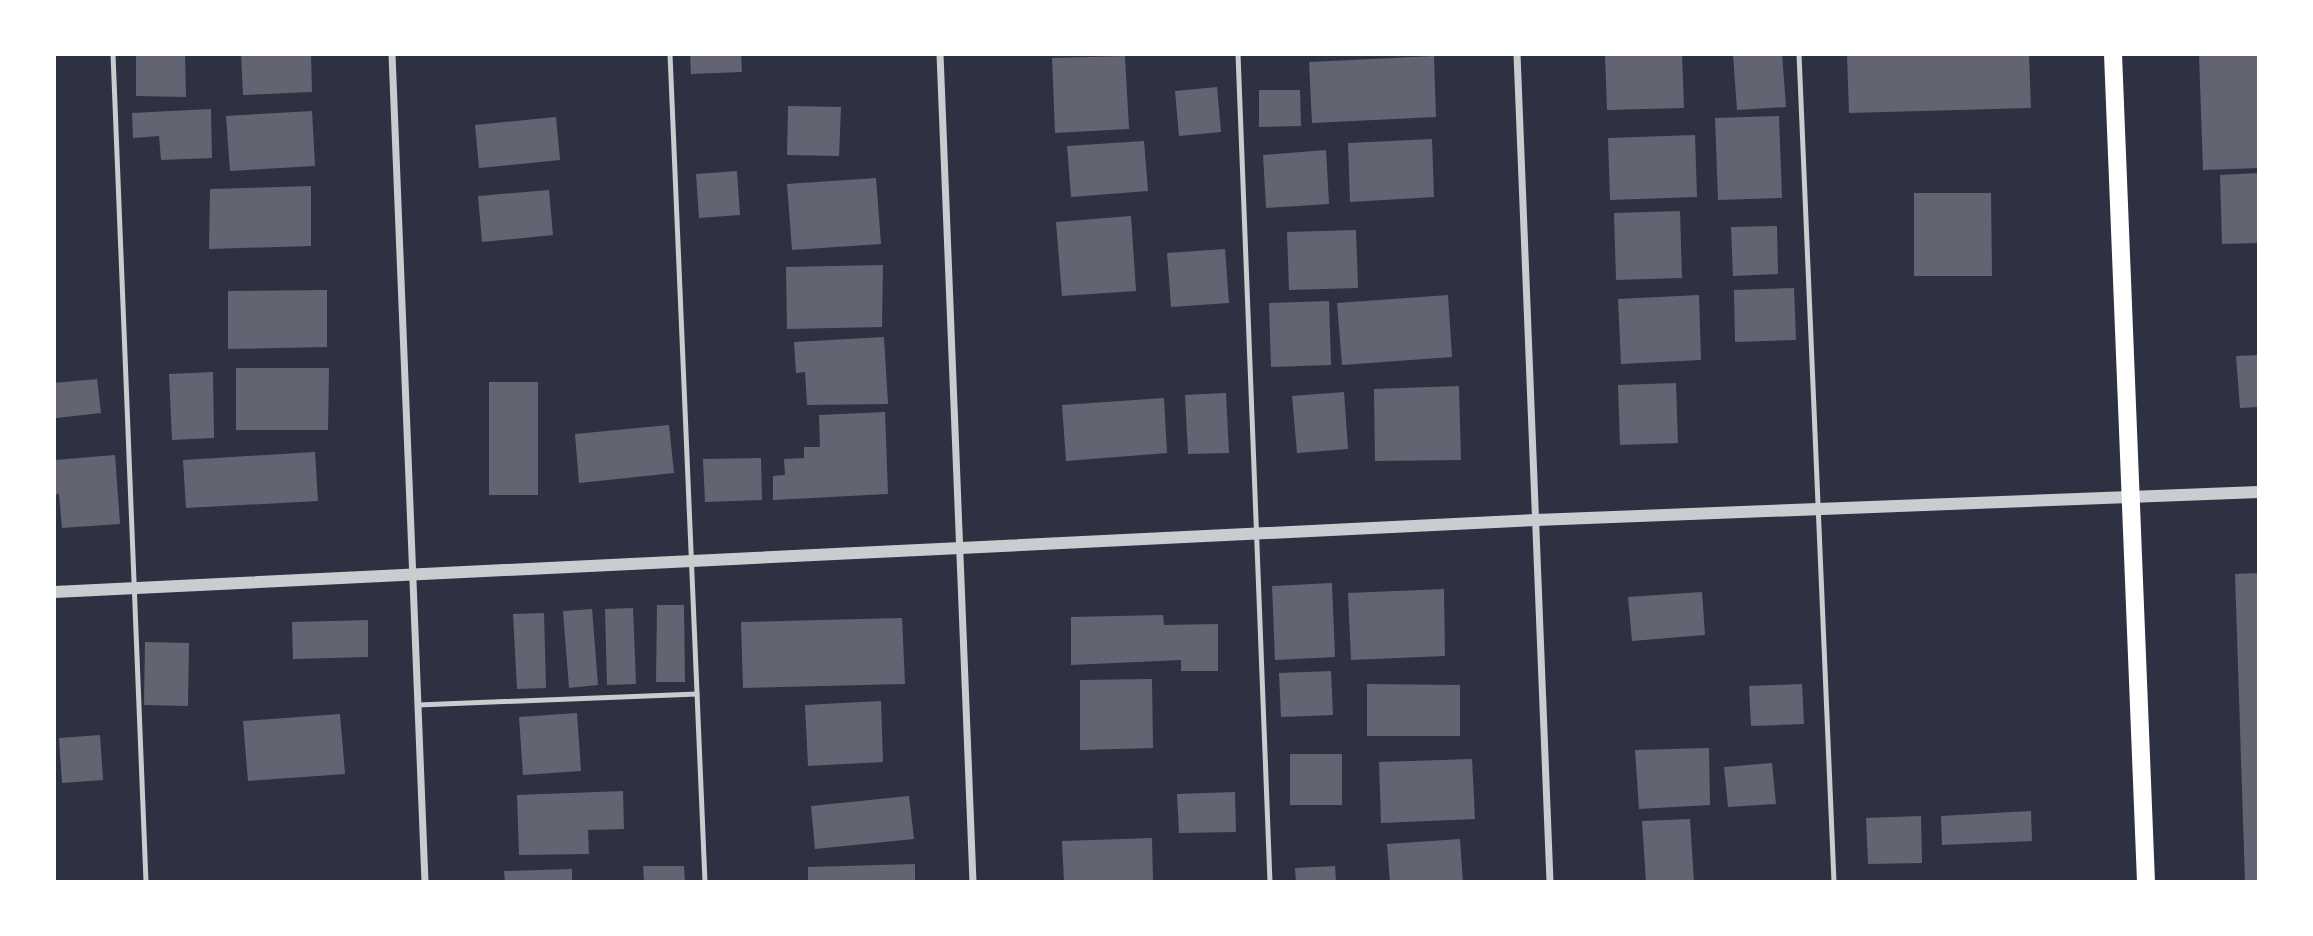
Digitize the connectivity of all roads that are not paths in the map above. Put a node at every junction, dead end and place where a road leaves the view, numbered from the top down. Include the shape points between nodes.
1 (113, 54) edge
2 (393, 54) edge
3 (670, 54) edge
4 (940, 54) edge
5 (1238, 54) edge
6 (1517, 54) edge
7 (1799, 54) edge
8 (2113, 54) edge
9 (2259, 492) edge
10 (2130, 497) junction
11 (1817, 509) junction
12 (1536, 520) junction
13 (1256, 534) junction
14 (959, 549) junction
15 (691, 561) junction
16 (413, 573) junction
17 (134, 588) junction
18 (54, 592) edge
19 (697, 694) junction
20 (418, 705) junction
21 (146, 882) edge
22 (425, 882) edge
23 (705, 882) edge
24 (973, 882) edge
25 (1270, 882) edge
26 (1550, 882) edge
27 (1834, 882) edge
28 (2146, 882) edge

1 - 17 lane
2 - 16 street
3 - 15 lane
4 - 14 street
5 - 13 lane
6 - 12 street
7 - 11 lane
8 - 10 main road
9 - 10 street
10 - 11 street
10 - 28 main road
11 - 12 street
11 - 27 lane
12 - 13 street
12 - 26 street
13 - 14 street
13 - 25 lane
14 - 15 street
14 - 24 street
15 - 16 street
15 - 19 lane
16 - 17 street
16 - 20 street
17 - 18 street
17 - 21 lane
19 - 20 lane
19 - 23 lane
20 - 22 street

